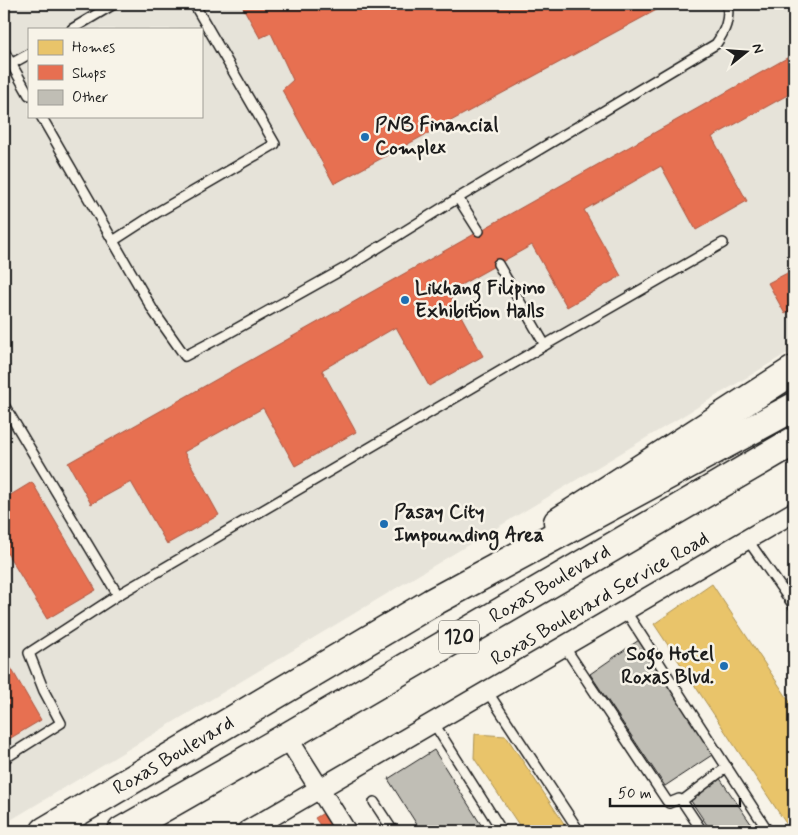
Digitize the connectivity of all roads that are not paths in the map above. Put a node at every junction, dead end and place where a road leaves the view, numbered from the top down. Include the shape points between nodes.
1 (114, 4) edge
2 (194, 4) edge
3 (727, 4) edge
4 (74, 28) edge
5 (4, 51) edge
6 (28, 55) edge
7 (11, 64) junction
8 (28, 93) edge
9 (42, 118) edge
10 (458, 198) junction
11 (479, 231) dead end
12 (113, 241) junction
13 (724, 243) dead end
14 (498, 264) dead end
15 (545, 346) junction
16 (794, 370) edge
17 (4, 404) edge
18 (794, 407) edge
19 (794, 441) edge
20 (794, 512) edge
21 (747, 539) junction
22 (118, 595) junction
23 (431, 603) junction
24 (794, 606) edge
25 (625, 610) junction
26 (564, 646) junction
27 (487, 691) junction
28 (434, 722) junction
29 (287, 737) junction
30 (4, 759) edge
31 (727, 767) junction
32 (319, 789) junction
33 (682, 800) junction
34 (374, 802) dead end
35 (45, 831) edge
36 (122, 831) edge
37 (247, 831) edge
38 (346, 831) edge
39 (393, 831) edge
40 (502, 831) edge
41 (579, 831) edge
42 (702, 831) edge
43 (768, 831) edge

1 - 4 lane
2 - 12 lane via 274,144
3 - 10 lane via 726,26 716,44
5 - 7 lane
6 - 7 lane
7 - 8 lane
9 - 12 lane
10 - 11 lane
10 - 12 lane via 347,267 185,356 154,312
13 - 15 lane
14 - 15 lane
15 - 22 lane
16 - 23 main road, Roxas Boulevard
17 - 22 lane
18 - 23 main road, Roxas Boulevard / 120
19 - 29 main road, Roxas Boulevard / 120
20 - 21 street, Roxas Boulevard Service Road
21 - 24 lane
21 - 25 street, Roxas Boulevard Service Road
22 - 30 lane via 28,653 61,723
23 - 35 main road, Roxas Boulevard / 120
25 - 26 street, Roxas Boulevard Service Road
25 - 31 lane
26 - 27 street, Roxas Boulevard Service Road
26 - 33 lane via 666,801
27 - 28 street, Roxas Boulevard Service Road
27 - 41 lane
28 - 32 street, Roxas Boulevard Service Road
28 - 40 lane
29 - 32 street
29 - 36 main road, Roxas Boulevard / 120
31 - 33 lane
31 - 43 lane
32 - 37 street, Roxas Boulevard Service Road
32 - 38 street
33 - 42 lane
34 - 39 lane

